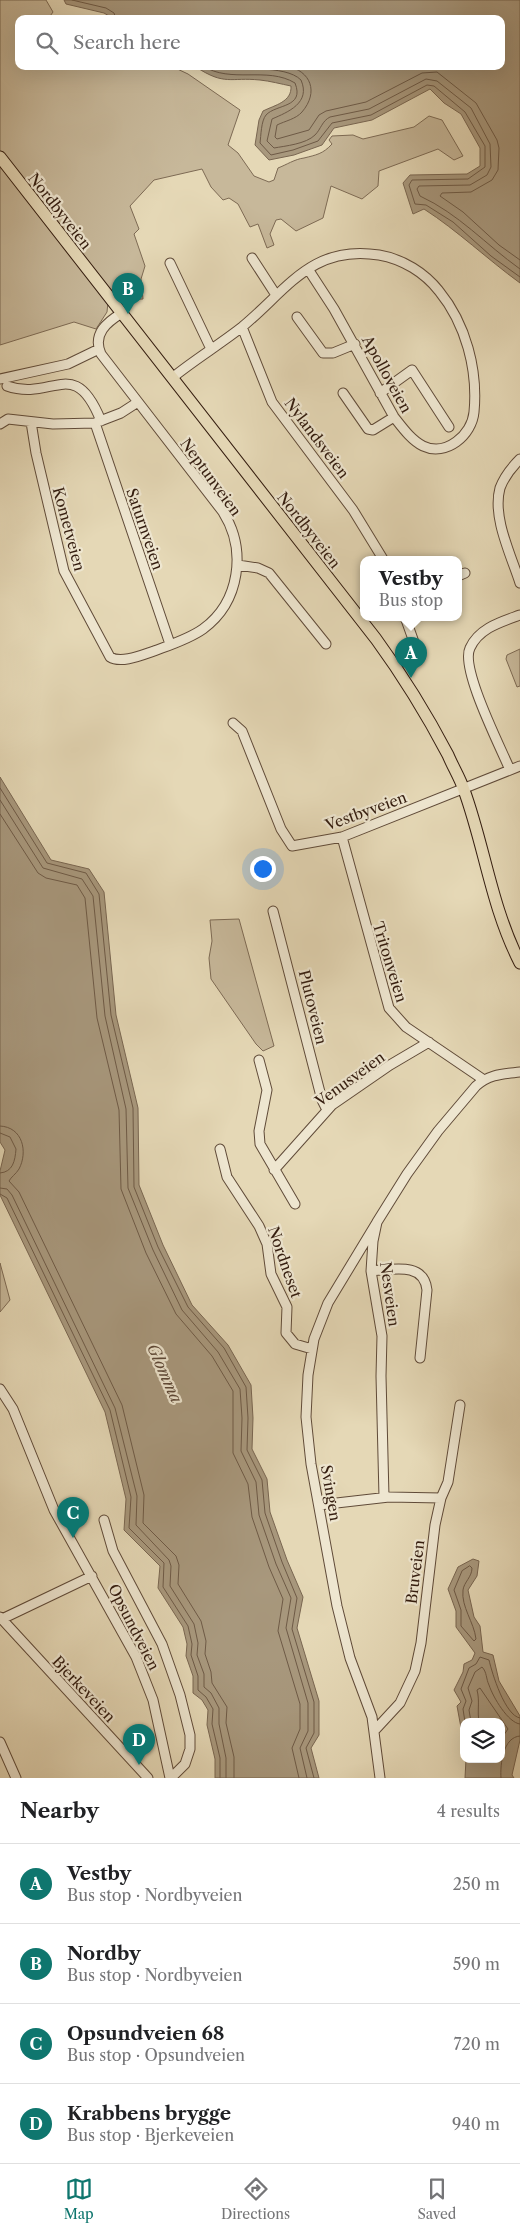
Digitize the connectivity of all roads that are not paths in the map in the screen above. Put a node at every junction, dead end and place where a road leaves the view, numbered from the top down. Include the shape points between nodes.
1 (0, 157) edge
2 (252, 258) dead end
3 (170, 263) dead end
4 (308, 269) junction
5 (276, 295) junction
6 (122, 314) junction
7 (298, 317) dead end
8 (242, 327) junction
9 (355, 344) junction
10 (98, 349) junction
11 (211, 349) junction
12 (172, 378) junction
13 (3, 383) edge
14 (343, 393) dead end
15 (380, 393) junction
16 (138, 402) junction
17 (394, 417) junction
18 (31, 422) junction
19 (98, 422) junction
20 (0, 424) edge
21 (449, 427) dead end
22 (520, 459) edge
23 (381, 556) edge
24 (238, 565) junction
25 (520, 583) edge
26 (520, 615) edge
27 (360, 620) edge
28 (361, 621) edge
29 (406, 621) edge
30 (170, 644) junction
31 (326, 644) dead end
32 (419, 656) dead end
33 (116, 660) joint
34 (232, 723) dead end
35 (520, 766) edge
36 (510, 770) junction
37 (463, 787) junction
38 (342, 837) junction
39 (274, 911) dead end
40 (520, 963) edge
41 (429, 1042) junction
42 (259, 1060) dead end
43 (520, 1072) edge
44 (484, 1080) junction
45 (327, 1110) junction
46 (220, 1149) dead end
47 (274, 1170) junction
48 (295, 1204) dead end
49 (377, 1222) junction
50 (356, 1256) junction
51 (371, 1267) junction
52 (312, 1349) junction
53 (420, 1358) dead end
54 (0, 1389) edge
55 (460, 1405) dead end
56 (384, 1497) junction
57 (440, 1498) junction
58 (320, 1505) junction
59 (104, 1520) dead end
60 (92, 1576) junction
61 (1, 1618) edge
62 (375, 1730) junction
63 (0, 1742) edge
64 (16, 1778) edge
65 (148, 1778) edge
66 (171, 1778) edge
67 (380, 1778) edge

1 - 6 main road, Nordbyveien
2 - 5 street
3 - 11 street
4 - 5 street, Apolloveien
4 - 9 street, Apolloveien
4 - 17 street, Apolloveien via 327,258 351,254 391,258 426,278 452,308 472,367 475,394 472,426 459,441 430,449 412,438
5 - 8 street, Apolloveien
6 - 10 street via 103,327
6 - 12 main road, Nordbyveien
7 - 9 street via 323,352 329,354
8 - 11 street, Apolloveien
8 - 23 street, Nylandsveien via 272,402 353,510
9 - 15 street, Apolloveien
10 - 13 street via 68,364
10 - 16 street, Neptunveien
11 - 12 street, Apolloveien
12 - 27 main road, Nordbyveien
13 - 19 street, Saturnveien via 25,389 76,385 88,395
14 - 17 street via 368,429 373,430
15 - 17 street, Apolloveien
15 - 21 street via 412,370
16 - 19 street
16 - 24 street, Neptunveien via 226,518 236,543
18 - 19 street
18 - 20 street via 8,419
18 - 33 street, Kometveien via 64,571 108,655
19 - 30 street, Saturnveien
22 - 25 street via 503,480 498,498 502,526
24 - 30 street, Neptunveien via 231,593 217,616 199,632
24 - 31 street via 269,573
26 - 36 street via 484,631 470,646 467,659
28 - 37 main road, Nordbyveien via 419,703
29 - 32 street
30 - 33 street, Neptunveien via 142,655
34 - 38 street, Vestbyveien via 242,731 281,829 292,846
35 - 36 street, Vestbyveien
36 - 37 street, Vestbyveien
37 - 38 street, Vestbyveien
37 - 40 main road, Nordbyveien via 504,929
38 - 41 street, Tritonveien via 388,1008 399,1022
39 - 45 street, Plutoveien
41 - 44 street, Tritonveien
41 - 45 street, Venusveien
42 - 47 street via 267,1090 259,1141
43 - 44 street, Nesveien via 494,1075
44 - 49 street, Nesveien via 438,1131
45 - 47 street, Venusveien
46 - 52 street, Nordneset via 227,1176 267,1244 272,1274 286,1307 286,1333 295,1344
47 - 48 street
49 - 50 street, Svingen
49 - 51 street, Nesveien
50 - 51 street
50 - 52 street, Svingen via 328,1303
51 - 53 street via 410,1268 424,1281 427,1290
51 - 56 street, Nesveien via 382,1336
52 - 58 street, Svingen via 307,1430
54 - 60 street, Opsundveien via 13,1409 54,1510
55 - 57 street, Bruveien via 448,1482
56 - 57 street
56 - 58 street
57 - 62 street, Bruveien via 415,1671 400,1704
58 - 62 street, Svingen via 346,1642
59 - 66 street via 113,1551 162,1644 180,1695 190,1735 190,1749 185,1764
60 - 61 street, Opsundveien
60 - 66 street, Opsundveien via 129,1643 148,1686
61 - 65 street, Bjerkeveien
62 - 67 street, Svingen
63 - 64 street

